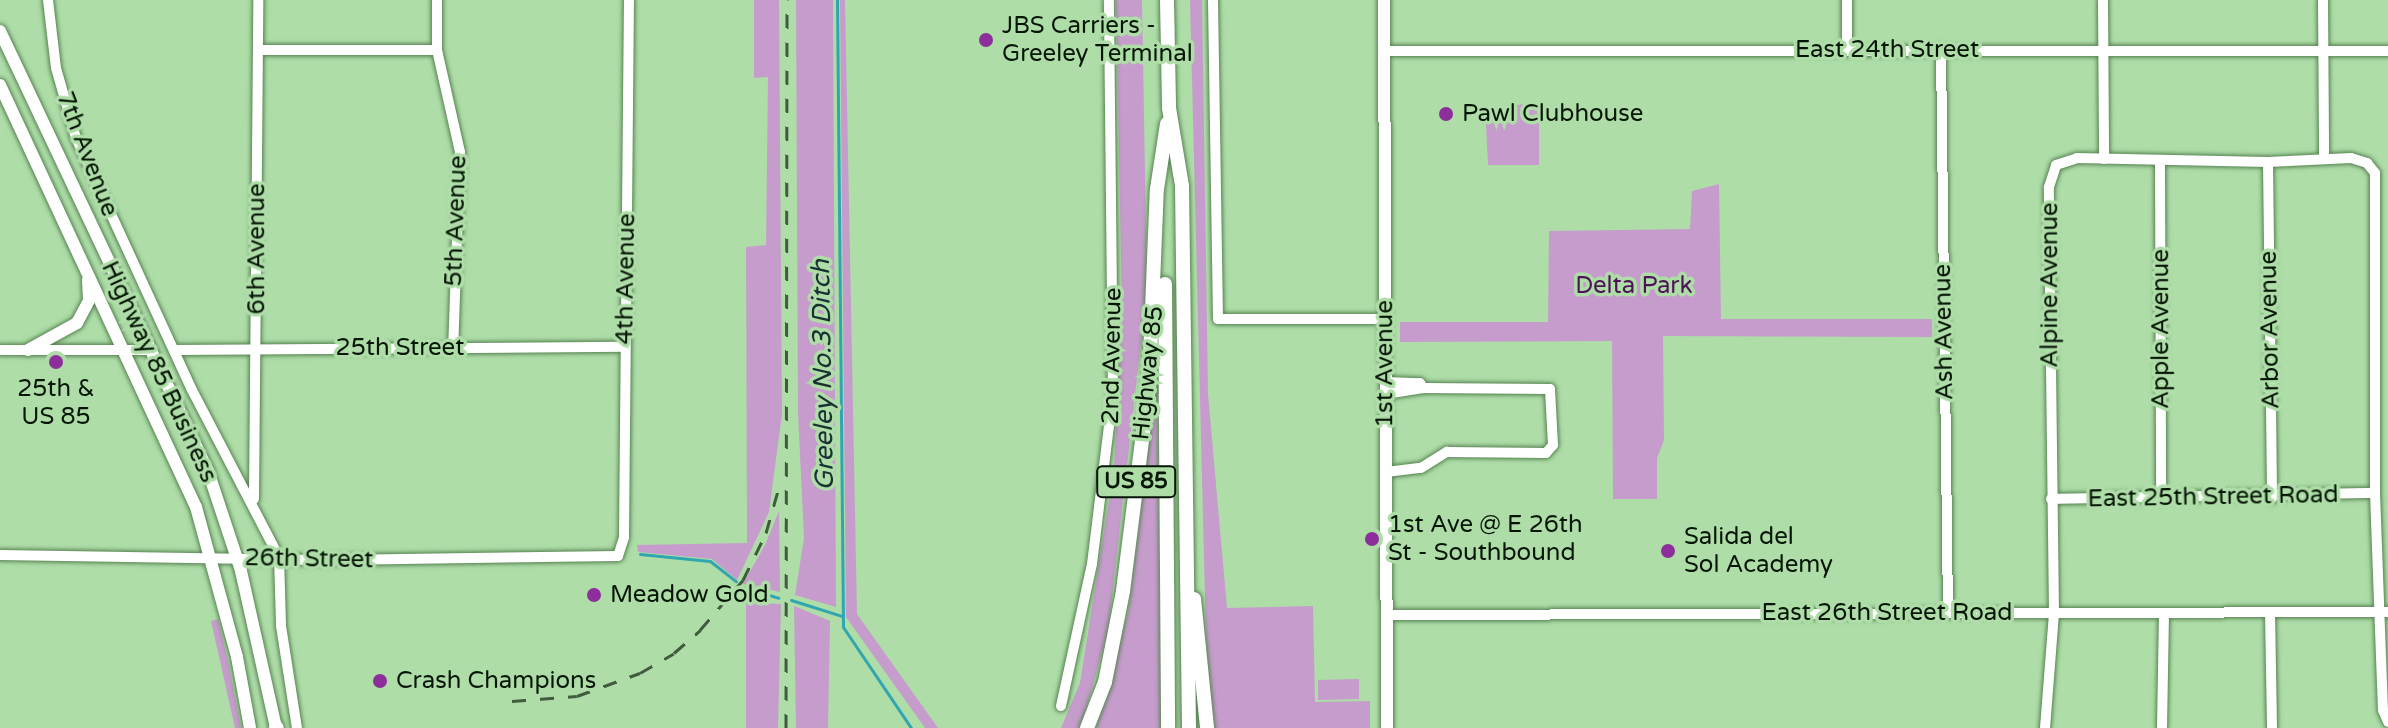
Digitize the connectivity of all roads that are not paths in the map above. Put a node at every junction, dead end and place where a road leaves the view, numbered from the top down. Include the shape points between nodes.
1 (48, 0) edge
2 (258, 0) edge
3 (437, 0) edge
4 (629, 0) edge
5 (1109, 0) edge
6 (1167, 0) edge
7 (1213, 0) edge
8 (1384, 0) edge
9 (1847, 0) edge
10 (2103, 0) edge
11 (2323, 0) edge
12 (0, 31) edge
13 (258, 50) junction
14 (437, 50) junction
15 (1847, 50) junction
16 (1941, 50) junction
17 (2103, 50) junction
18 (1385, 51) junction
19 (2322, 51) junction
20 (2388, 51) edge
21 (0, 85) edge
22 (1169, 108) junction
23 (2104, 159) junction
24 (2324, 159) junction
25 (2160, 160) junction
26 (2268, 162) junction
27 (1158, 232) junction
28 (88, 272) junction
29 (1385, 319) junction
30 (625, 347) junction
31 (256, 348) junction
32 (453, 348) junction
33 (0, 350) edge
34 (28, 350) junction
35 (125, 350) junction
36 (150, 350) junction
37 (175, 350) junction
38 (1385, 388) junction
39 (1386, 472) junction
40 (2375, 493) junction
41 (2161, 498) junction
42 (2272, 498) junction
43 (254, 499) junction
44 (2051, 499) junction
45 (0, 555) edge
46 (618, 556) joint
47 (211, 557) junction
48 (238, 557) junction
49 (279, 557) junction
50 (1189, 575) junction
51 (2270, 612) junction
52 (2384, 612) edge
53 (1948, 613) junction
54 (2054, 613) junction
55 (2164, 613) junction
56 (1386, 615) junction
57 (1061, 706) dead end
58 (2388, 722) edge
59 (250, 728) edge
60 (276, 728) edge
61 (297, 728) edge
62 (1087, 728) edge
63 (1168, 728) edge
64 (1189, 728) edge
65 (1207, 728) edge
66 (1387, 728) edge
67 (2045, 728) edge
68 (2162, 728) edge
69 (2272, 728) edge

1 - 37 street, 7th Avenue via 56,68 76,138
2 - 13 street, 6th Avenue
3 - 14 street, 5th Avenue
4 - 30 street, 4th Avenue
5 - 57 street, 2nd Avenue via 1113,394 1092,564
6 - 22 highway, Highway 85 / US 85
7 - 29 street via 1218,319
8 - 18 main road, 1st Avenue
9 - 15 street
10 - 17 street
11 - 19 street
12 - 36 main road, Highway 85 Business
13 - 14 street
13 - 31 street, 6th Avenue
14 - 32 street, 5th Avenue via 460,152
15 - 16 street, East 24th Street
15 - 18 street, East 24th Street
16 - 17 street, East 24th Street
16 - 53 street, Ash Avenue
17 - 19 street, East 24th Street
17 - 23 street
18 - 29 main road, 1st Avenue
19 - 20 street, East 24th Street
19 - 24 street
21 - 28 main road, Highway 85 Business
22 - 27 highway, Highway 85 / US 85 via 1157,189
22 - 50 highway, Highway 85 / US 85 via 1182,186
23 - 25 street, Alpine Avenue
23 - 44 street, Alpine Avenue via 2064,160 2051,176
24 - 26 street, Alpine Avenue
24 - 40 street, Alpine Avenue via 2361,159 2371,168 2376,185
25 - 26 street, Alpine Avenue
25 - 41 street, Apple Avenue
26 - 42 street, Arbor Avenue
27 - 62 highway, Highway 85 / US 85 via 1149,384 1123,591 1105,682
27 - 63 highway via 1164,264 1169,482
28 - 34 main road via 89,300 77,323
28 - 35 main road, Highway 85 Business
29 - 38 main road, 1st Avenue
30 - 32 street, 25th Street
30 - 46 street, 4th Avenue via 624,537
31 - 32 street, 25th Street
31 - 37 street, 25th Street
31 - 43 street, 6th Avenue
33 - 34 street
34 - 35 street
35 - 36 street
35 - 47 main road, Highway 85 Business via 175,456
36 - 48 main road, Highway 85 Business via 208,471
37 - 43 street, 7th Avenue via 234,473
38 - 39 main road, 1st Avenue
38 - 39 street via 1420,383 1423,388 1550,389 1553,445 1546,453 1447,452 1421,468
39 - 56 main road, 1st Avenue
40 - 42 street, East 25th Street Road
40 - 52 street
41 - 42 street, East 25th Street Road
41 - 44 street, East 25th Street Road
43 - 49 street, 7th Avenue
44 - 54 street, Alpine Avenue
45 - 47 street, 26th Street
46 - 49 street, 26th Street
47 - 48 street, 26th Street
47 - 59 main road, Highway 85 Business
48 - 49 street, 26th Street
48 - 60 main road, Highway 85 Business
49 - 61 street via 281,626
50 - 64 highway, US 85
50 - 65 highway via 1199,618
51 - 52 street, East 26th Street Road
51 - 55 street, East 26th Street Road
51 - 69 street
52 - 58 street via 2383,710
53 - 54 street, East 26th Street Road
53 - 56 street, East 26th Street Road
54 - 55 street, East 26th Street Road
54 - 67 street, Alpine Avenue
55 - 68 street
56 - 66 main road, 1st Avenue

